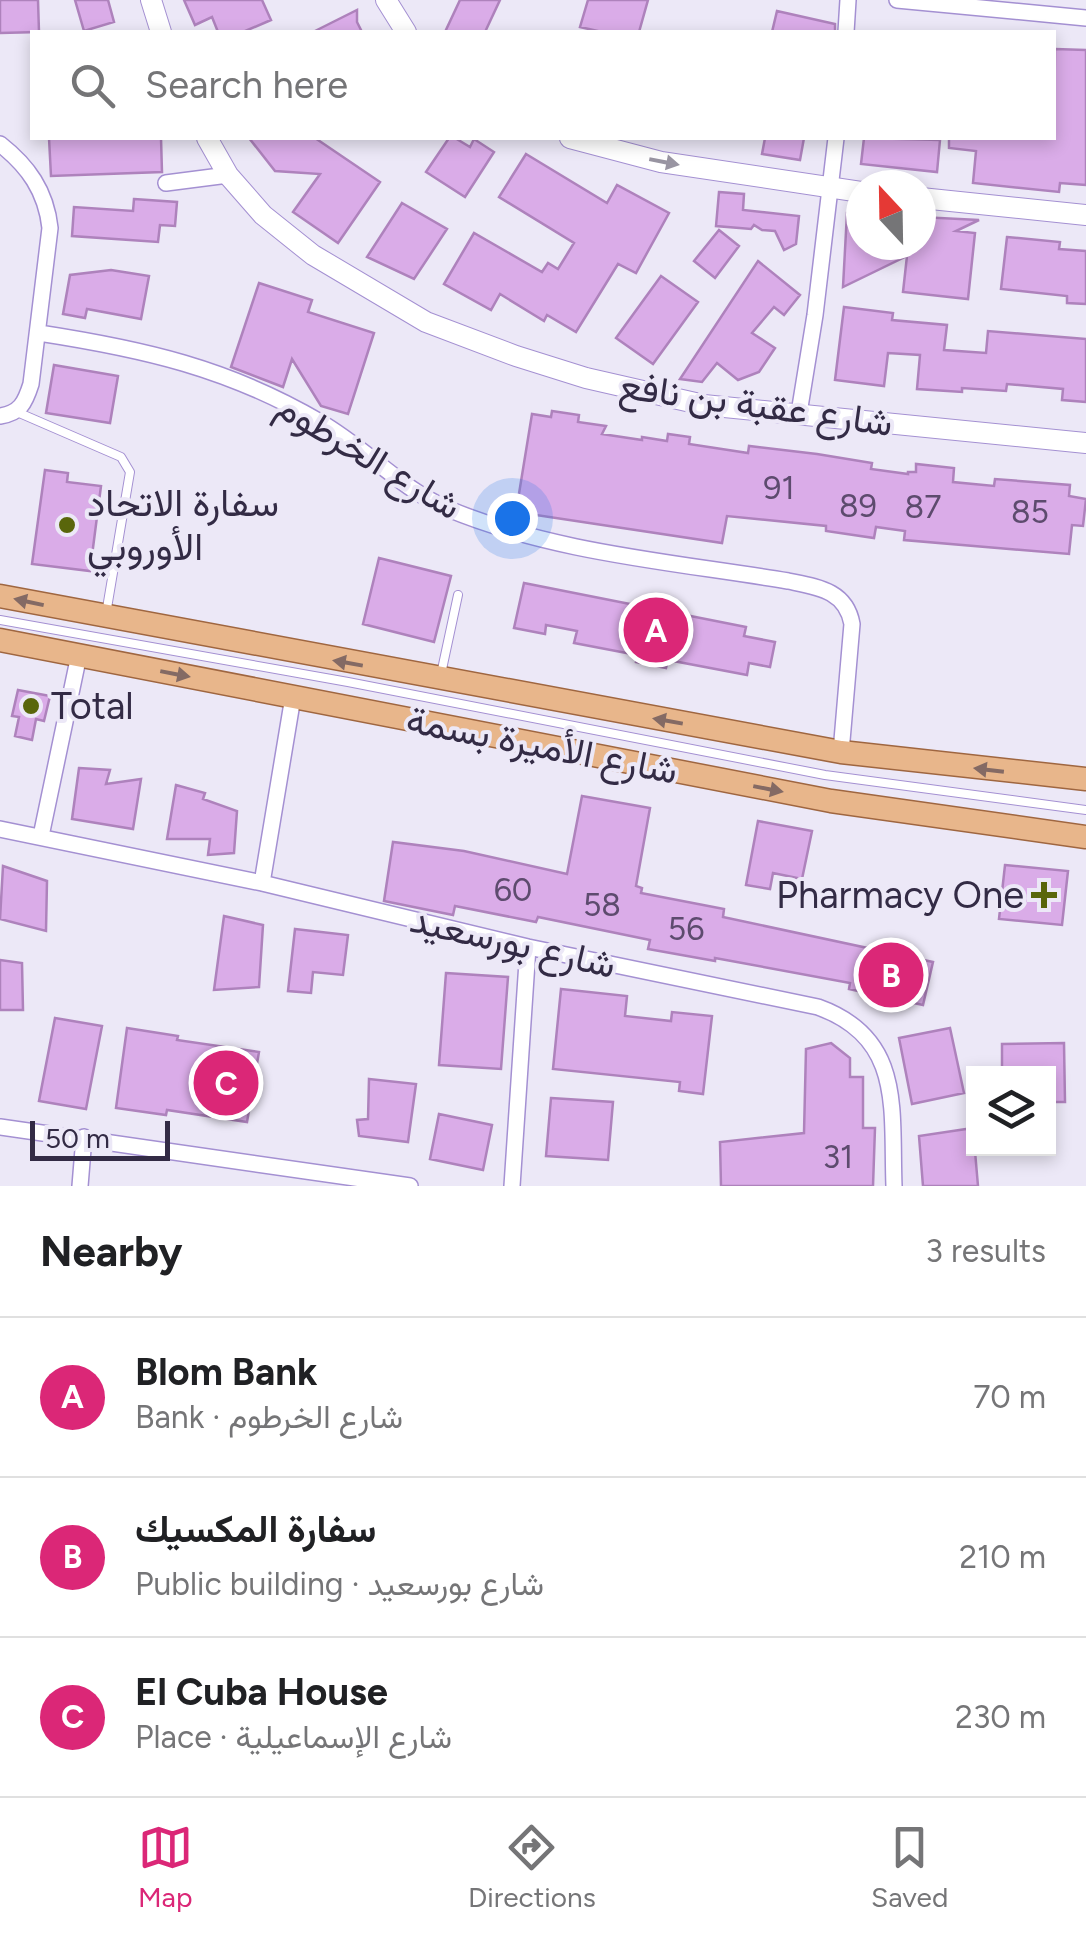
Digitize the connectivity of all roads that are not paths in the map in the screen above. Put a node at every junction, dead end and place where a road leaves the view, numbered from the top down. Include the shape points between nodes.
1 (151, 0) edge
2 (386, 0) edge
3 (848, 0) edge
4 (897, 0) edge
5 (1086, 18) edge
6 (160, 30) edge
7 (405, 30) edge
8 (846, 30) edge
9 (208, 140) edge
10 (578, 140) edge
11 (836, 140) edge
12 (0, 144) edge
13 (228, 175) junction
14 (166, 182) dead end
15 (831, 189) junction
16 (846, 190) edge
17 (936, 200) edge
18 (1086, 215) edge
19 (39, 333) junction
20 (17, 412) junction
21 (799, 414) junction
22 (0, 416) edge
23 (1086, 444) edge
24 (458, 595) dead end
25 (0, 596) edge
26 (105, 618) junction
27 (0, 620) edge
28 (0, 640) edge
29 (79, 655) junction
30 (440, 680) junction
31 (293, 697) junction
32 (841, 752) junction
33 (1086, 780) edge
34 (1086, 810) edge
35 (0, 828) edge
36 (41, 836) junction
37 (1086, 837) edge
38 (262, 883) junction
39 (528, 947) junction
40 (0, 1126) edge
41 (84, 1137) junction
42 (310, 1178) edge
43 (80, 1186) edge
44 (410, 1186) edge
45 (512, 1186) edge
46 (894, 1186) edge

1 - 6 street
2 - 7 street
3 - 8 street
4 - 5 street
9 - 13 street, شارع عقبة بن نافع
10 -> 15 street via 661,162
11 - 15 street
12 - 19 street via 32,175 48,211
13 - 14 street
13 - 21 street, شارع عقبة بن نافع via 313,255 426,322 586,378 704,405
15 - 16 street
15 - 21 street
17 - 18 street
19 - 20 street via 31,384
19 - 32 street, شارع الخرطوم via 157,354 231,379 318,421 430,501 514,533 824,589 846,604 852,624
20 - 22 street
20 - 26 lane via 121,457 130,472
21 - 23 street, شارع عقبة بن نافع
24 - 30 lane
26 -> 25 main road, شارع الأميرة بسمة
30 -> 26 main road, شارع الأميرة بسمة
27 - 34 lane via 825,776
28 - 29 main road, شارع الأميرة بسمة
29 -> 31 main road, شارع الأميرة بسمة
29 - 36 street
32 -> 30 main road, شارع الأميرة بسمة
31 -> 37 main road, شارع الأميرة بسمة via 831,801
31 - 38 street
33 -> 32 main road, شارع الأميرة بسمة
35 - 36 street, شارع بورسعيد
36 - 38 street, شارع بورسعيد
38 - 39 street, شارع بورسعيد
39 - 45 street
39 - 46 street, شارع بورسعيد via 818,1007 851,1023 874,1044 885,1072
40 - 41 street
41 - 42 street
41 - 43 street
42 - 44 street

